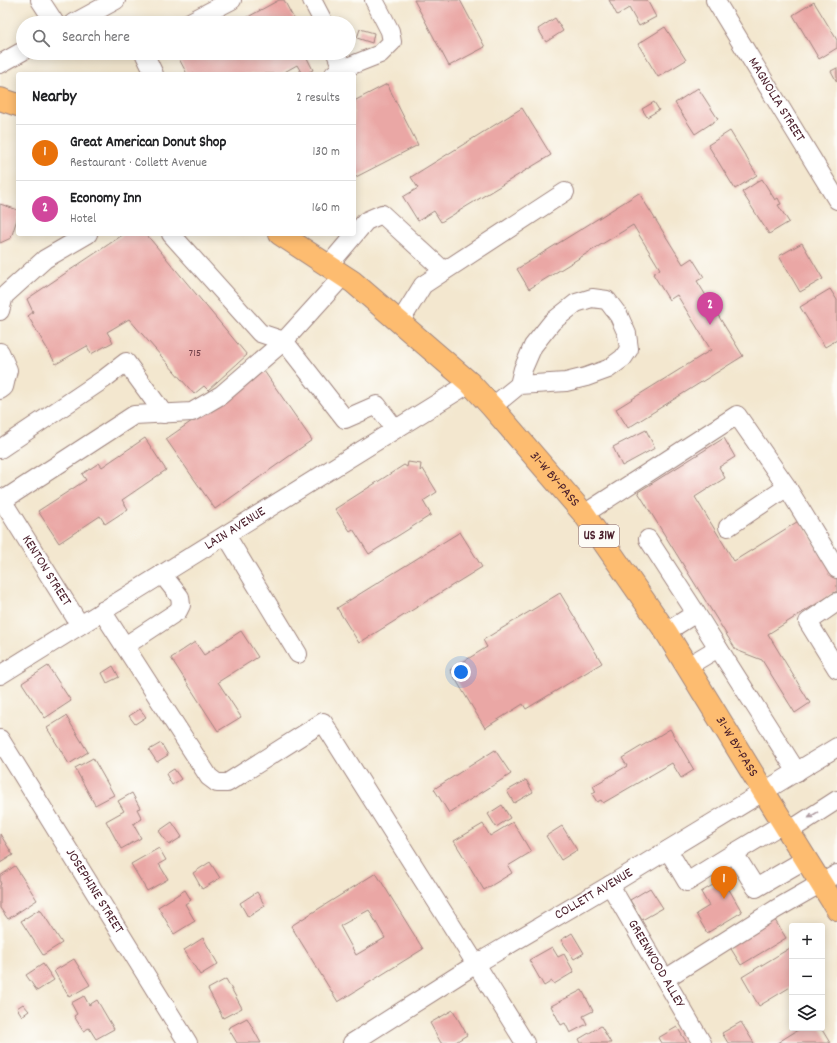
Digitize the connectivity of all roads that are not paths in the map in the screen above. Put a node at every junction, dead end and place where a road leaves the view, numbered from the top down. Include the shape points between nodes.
1 (40, 0) edge
2 (116, 0) edge
3 (232, 0) edge
4 (312, 0) edge
5 (374, 0) edge
6 (714, 0) edge
7 (50, 16) edge
8 (87, 16) edge
9 (201, 16) edge
10 (320, 16) edge
11 (16, 55) edge
12 (147, 60) edge
13 (0, 64) edge
14 (338, 65) edge
15 (153, 72) edge
16 (0, 99) edge
17 (16, 104) edge
18 (565, 192) dead end
19 (837, 200) edge
20 (85, 236) edge
21 (173, 236) edge
22 (286, 236) edge
23 (335, 271) junction
24 (444, 271) junction
25 (0, 311) edge
26 (400, 322) junction
27 (284, 341) junction
28 (0, 352) edge
29 (470, 383) junction
30 (519, 385) junction
31 (0, 390) edge
32 (492, 407) junction
33 (164, 414) junction
34 (395, 429) junction
35 (0, 449) edge
36 (787, 488) junction
37 (1, 499) edge
38 (584, 514) junction
39 (728, 527) dead end
40 (226, 535) junction
41 (648, 539) dead end
42 (837, 569) edge
43 (162, 574) junction
44 (835, 609) edge
45 (102, 611) junction
46 (696, 613) junction
47 (80, 625) junction
48 (666, 632) junction
49 (124, 646) junction
50 (718, 648) junction
51 (298, 654) dead end
52 (688, 666) junction
53 (837, 669) edge
54 (0, 675) edge
55 (0, 740) edge
56 (837, 747) edge
57 (797, 772) junction
58 (764, 792) junction
59 (837, 800) edge
60 (786, 827) junction
61 (668, 850) junction
62 (734, 853) junction
63 (806, 859) junction
64 (829, 879) edge
65 (610, 885) junction
66 (837, 909) edge
67 (476, 964) junction
68 (665, 979) junction
69 (188, 1043) edge
70 (352, 1043) edge
71 (525, 1043) edge
72 (702, 1043) edge

1 - 7 street
2 - 8 street
3 - 9 street
4 - 10 street
5 - 14 street via 390,32 392,42 380,54
6 - 19 street, MAGNOLIA STREET
11 - 13 street
12 - 15 street
16 - 17 main road
18 - 24 street
20 - 25 street via 45,259 4,296
21 - 27 street via 260,333
22 - 23 main road, 31-W BY-PASS / US 31W
23 - 24 street via 366,221 382,214
23 - 26 main road, 31-W BY-PASS / US 31W
23 - 27 street
24 - 26 street via 423,285
26 - 29 main road, 31-W BY-PASS / US 31W
27 - 33 street via 221,395 192,412
27 - 34 street via 345,419 377,405
28 - 31 street via 8,370 4,387
29 - 32 main road, 31-W BY-PASS / US 31W
29 - 34 street, LAIN AVENUE
30 - 30 street via 566,382 586,377 608,369 623,358 629,349 627,334 619,316 607,300 592,298 576,303 552,322 533,346
30 - 32 street
32 - 38 main road, 31-W BY-PASS / US 31W
33 - 35 street via 126,362
33 - 37 street via 134,415
34 - 40 street, LAIN AVENUE
36 - 38 street via 737,415
36 - 39 street
36 - 42 street
37 - 47 street, KENTON STREET
38 - 48 main road, 31-W BY-PASS / US 31W
40 - 43 street, LAIN AVENUE
40 - 51 street
41 - 46 street
43 - 45 street, LAIN AVENUE
43 - 49 street via 180,597 181,605 178,611
44 - 53 street via 808,622
45 - 47 street, LAIN AVENUE
45 - 49 street
46 - 48 street
46 - 50 street
47 - 54 street, LAIN AVENUE
48 - 52 main road, 31-W BY-PASS / US 31W
49 - 67 street via 209,777 217,783 227,783 323,722
50 - 52 street
50 - 57 street
52 - 58 main road, 31-W BY-PASS / US 31W
55 - 69 street, JOSEPHINE STREET
56 - 57 street, COLLETT AVENUE
57 - 58 street, COLLETT AVENUE
58 - 60 main road, 31-W BY-PASS / US 31W
58 - 61 street, COLLETT AVENUE
59 -> 60 street
60 - 62 street
60 - 63 main road, 31-W BY-PASS / US 31W
61 - 62 street via 687,882
61 - 65 street, COLLETT AVENUE
62 - 63 street via 756,888
63 - 64 main road, 31-W BY-PASS / US 31W
64 - 66 main road, 31-W BY-PASS / US 31W
64 - 68 street
65 - 67 street, COLLETT AVENUE
65 - 68 street, GREENWOOD ALLEY
67 - 70 street, COLLETT AVENUE
67 - 71 street
68 - 72 street, GREENWOOD ALLEY

